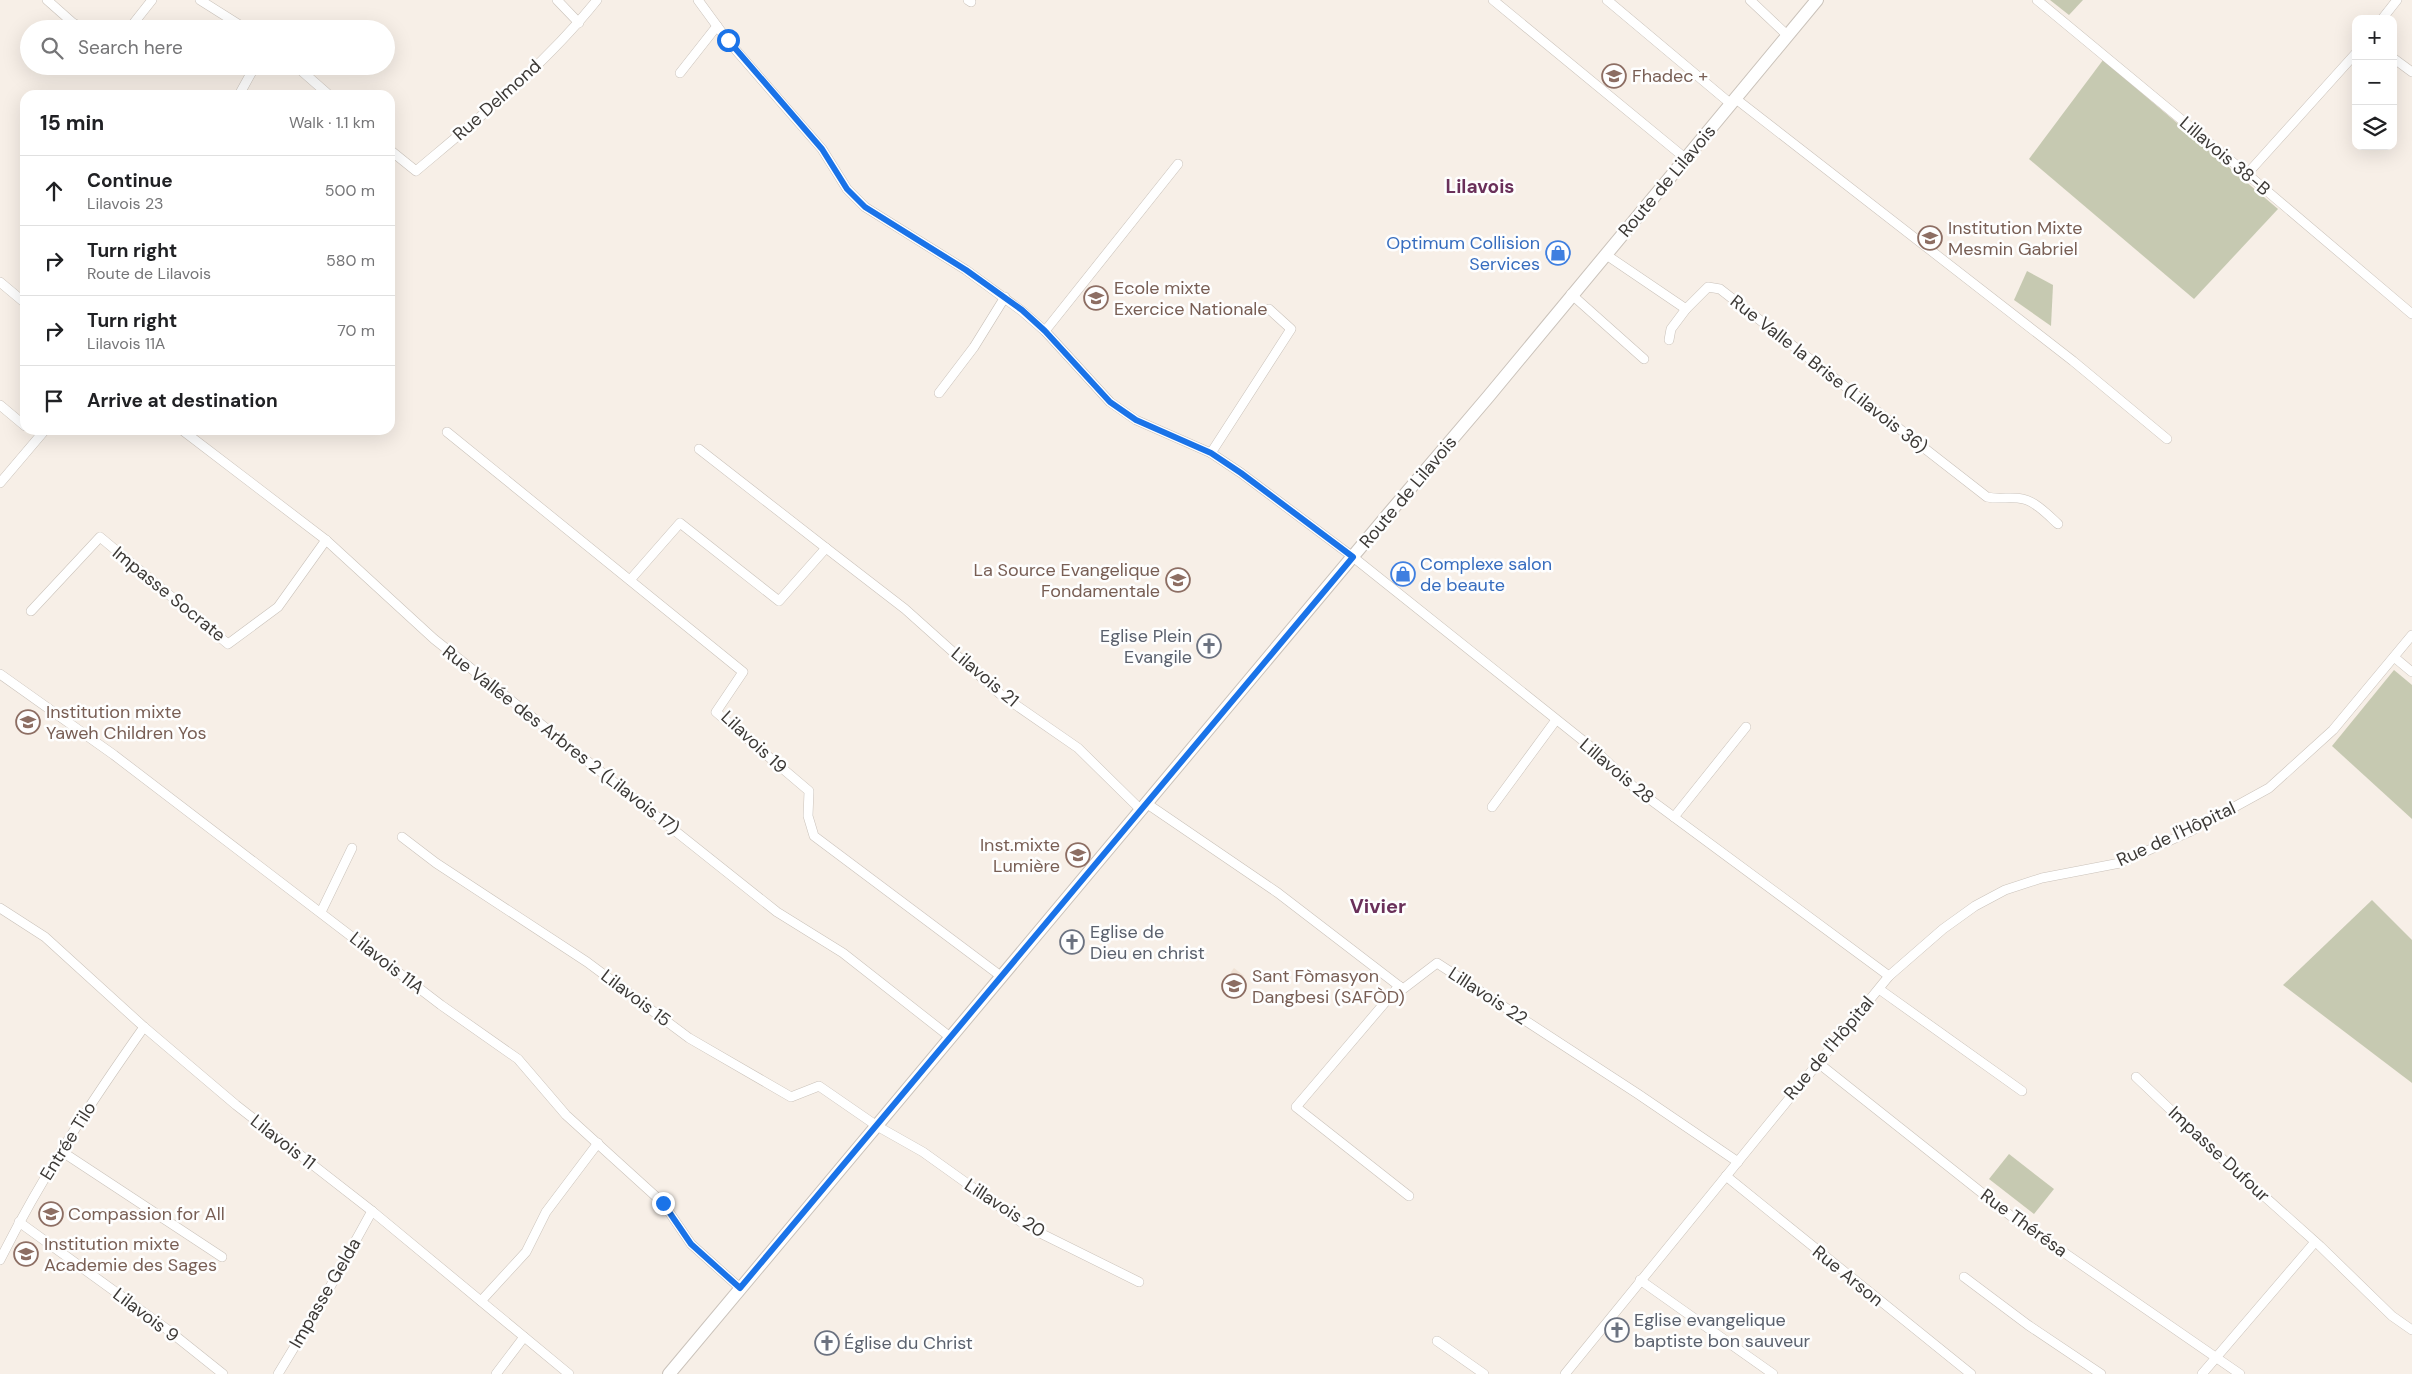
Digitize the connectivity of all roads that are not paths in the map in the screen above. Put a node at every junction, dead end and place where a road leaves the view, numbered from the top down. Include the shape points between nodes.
1 (47, 0) edge
2 (152, 0) edge
3 (200, 0) edge
4 (557, 0) edge
5 (597, 0) edge
6 (698, 0) edge
7 (1493, 0) edge
8 (1607, 0) edge
9 (1750, 0) edge
10 (1817, 0) edge
11 (2037, 0) edge
12 (2397, 0) edge
13 (2385, 15) edge
14 (71, 20) edge
15 (136, 20) edge
16 (232, 20) edge
17 (579, 23) junction
18 (717, 26) junction
19 (1788, 36) junction
20 (2352, 57) edge
21 (2396, 60) edge
22 (2412, 72) edge
23 (680, 73) dead end
24 (250, 75) edge
25 (306, 75) edge
26 (242, 90) edge
27 (322, 90) edge
28 (1734, 102) junction
29 (395, 154) edge
30 (1686, 158) junction
31 (1178, 164) dead end
32 (2247, 174) junction
33 (1605, 254) junction
34 (0, 282) edge
35 (1572, 294) junction
36 (1005, 297) junction
37 (20, 299) edge
38 (1686, 309) junction
39 (1269, 310) dead end
40 (2412, 314) edge
41 (1045, 331) junction
42 (1669, 340) dead end
43 (1644, 359) dead end
44 (939, 392) dead end
45 (0, 405) edge
46 (20, 422) edge
47 (447, 432) dead end
48 (35, 435) edge
49 (41, 435) edge
50 (189, 435) edge
51 (38, 438) junction
52 (2167, 439) dead end
53 (699, 449) dead end
54 (1211, 453) junction
55 (0, 483) edge
56 (2058, 524) dead end
57 (326, 540) junction
58 (826, 548) junction
59 (1353, 557) junction
60 (630, 580) junction
61 (31, 611) dead end
62 (2412, 635) edge
63 (2394, 657) junction
64 (2412, 672) edge
65 (0, 674) edge
66 (1556, 720) junction
67 (1746, 727) dead end
68 (1143, 806) junction
69 (1492, 807) dead end
70 (1674, 817) junction
71 (402, 837) dead end
72 (352, 848) dead end
73 (0, 908) edge
74 (321, 912) junction
75 (1889, 976) junction
76 (1002, 977) junction
77 (1399, 986) junction
78 (1878, 989) junction
79 (144, 1027) junction
80 (950, 1037) junction
81 (1817, 1062) junction
82 (2136, 1077) dead end
83 (2022, 1091) dead end
84 (877, 1126) junction
85 (598, 1143) junction
86 (61, 1151) junction
87 (1738, 1162) junction
88 (1726, 1176) junction
89 (1409, 1196) dead end
90 (372, 1211) junction
91 (19, 1222) junction
92 (2315, 1242) junction
93 (222, 1257) dead end
94 (0, 1260) edge
95 (1964, 1277) dead end
96 (1640, 1280) junction
97 (1139, 1282) dead end
98 (740, 1288) junction
99 (481, 1302) junction
100 (2412, 1330) edge
101 (524, 1337) junction
102 (1437, 1341) dead end
103 (2216, 1357) junction
104 (1569, 1372) edge
105 (223, 1374) edge
106 (278, 1374) edge
107 (496, 1374) edge
108 (569, 1374) edge
109 (669, 1374) edge
110 (1484, 1374) edge
111 (1773, 1374) edge
112 (1971, 1374) edge
113 (2101, 1374) edge
114 (2202, 1374) edge
115 (2240, 1374) edge

1 - 14 street
2 - 15 street
3 - 16 street
4 - 17 street
5 - 17 street, Rue Delmond
6 - 18 street, Lillavois 28
7 - 30 street
8 - 28 street
9 - 19 street
10 - 19 main road, Route de Lilavois
11 - 32 street, Lillavois 38-B
12 - 13 street
17 - 29 street, Rue Delmond via 495,105 416,171
18 - 23 street
18 - 36 street, Lillavois 28 via 822,149 847,189 865,207
19 - 28 main road, Route de Lilavois
20 - 32 street
21 - 22 street
24 - 26 street
25 - 27 street
28 - 30 main road, Route de Lilavois
28 - 52 street via 2073,361
30 - 33 main road, Route de Lilavois
31 - 41 street
32 - 40 street, Lillavois 38-B
33 - 35 main road, Route de Lilavois
33 - 38 street
34 - 37 street
35 - 43 street
35 - 59 main road, Route de Lilavois
36 - 41 street, Lillavois 28
36 - 44 street via 974,347
38 - 42 street via 1671,328
38 - 56 street, Rue Valle la Brise (Lilavois 36) via 1708,287 1720,289 1988,497 2025,499
39 - 54 street via 1291,329
41 - 54 street, Lillavois 28 via 1110,402 1136,420
45 - 46 street
47 - 60 street, Lilavois 19
48 - 51 street
49 - 51 street
50 - 57 street, Rue Vallée des Arbres 2 (Lilavois 17)
51 - 55 street
53 - 58 street, Lilavois 21
54 - 59 street, Lillavois 28
57 - 61 street, Impasse Socrate via 278,607 228,644 100,537
57 - 80 street, Rue Vallée des Arbres 2 (Lilavois 17) via 449,651 776,912 843,953
58 - 60 street via 779,601 680,523
58 - 68 street, Lilavois 21 via 905,609 1000,694 1078,748
59 - 66 street, Lillavois 28
59 - 68 main road, Route de Lilavois
60 - 76 street, Lilavois 19 via 743,672 716,712 809,792 809,821 814,836
62 - 63 street, Rue de l'Hôpital
63 - 64 street
63 - 75 street, Rue de l'Hôpital via 2333,730 2270,788 2189,832 2120,863 2042,878 2005,890 1943,929
65 - 74 street, Lilavois 11A
66 - 69 street
66 - 70 street, Lillavois 28 via 1596,751 1636,790
67 - 70 street
68 - 76 main road, Route de Lilavois
68 - 77 street via 1278,893
70 - 75 street, Lillavois 28
71 - 84 street, Lilavois 15 via 436,863 587,962 705,1048 791,1097 819,1086
72 - 74 street
73 - 79 street, Lilavois 11 via 45,938
74 - 85 street, Lilavois 11A via 441,1005 518,1059 566,1115
75 - 78 street, Rue de l'Hôpital
76 - 80 main road, Route de Lilavois
77 - 87 street, Lillavois 22 via 1403,988 1437,963
77 - 89 street via 1296,1107
78 - 81 street, Rue de l'Hôpital
78 - 83 street
79 - 86 street, Entrée Tilo via 84,1112
79 - 90 street, Lilavois 11 via 236,1105
80 - 84 main road, Route de Lilavois
81 - 87 street, Rue de l'Hôpital
81 - 103 street, Rue Thérésa via 2011,1216
82 - 92 street, Impasse Dufour
84 - 97 street, Lillavois 20 via 923,1152 1028,1227
84 - 98 main road, Route de Lilavois
85 - 98 street, Lilavois 11A via 663,1203 691,1244
85 - 99 street via 546,1212 526,1252
86 - 91 street, Entrée Tilo
86 - 93 street
87 - 88 street, Rue de l'Hôpital
88 - 96 street, Rue de l'Hôpital
88 - 112 street, Rue Arson
90 - 99 street, Lilavois 11
90 - 106 street, Impasse Gelda
91 - 94 street, Entrée Tilo
91 - 105 street, Lilavois 9
92 - 100 street, Impasse Dufour via 2392,1316
92 - 103 street
95 - 113 street
96 - 104 street, Rue de l'Hôpital
96 - 111 street
98 - 109 main road, Route de Lilavois
99 - 101 street, Lilavois 11
101 - 107 street
101 - 108 street, Lilavois 11
102 - 110 street
103 - 114 street
103 - 115 street, Rue Thérésa

